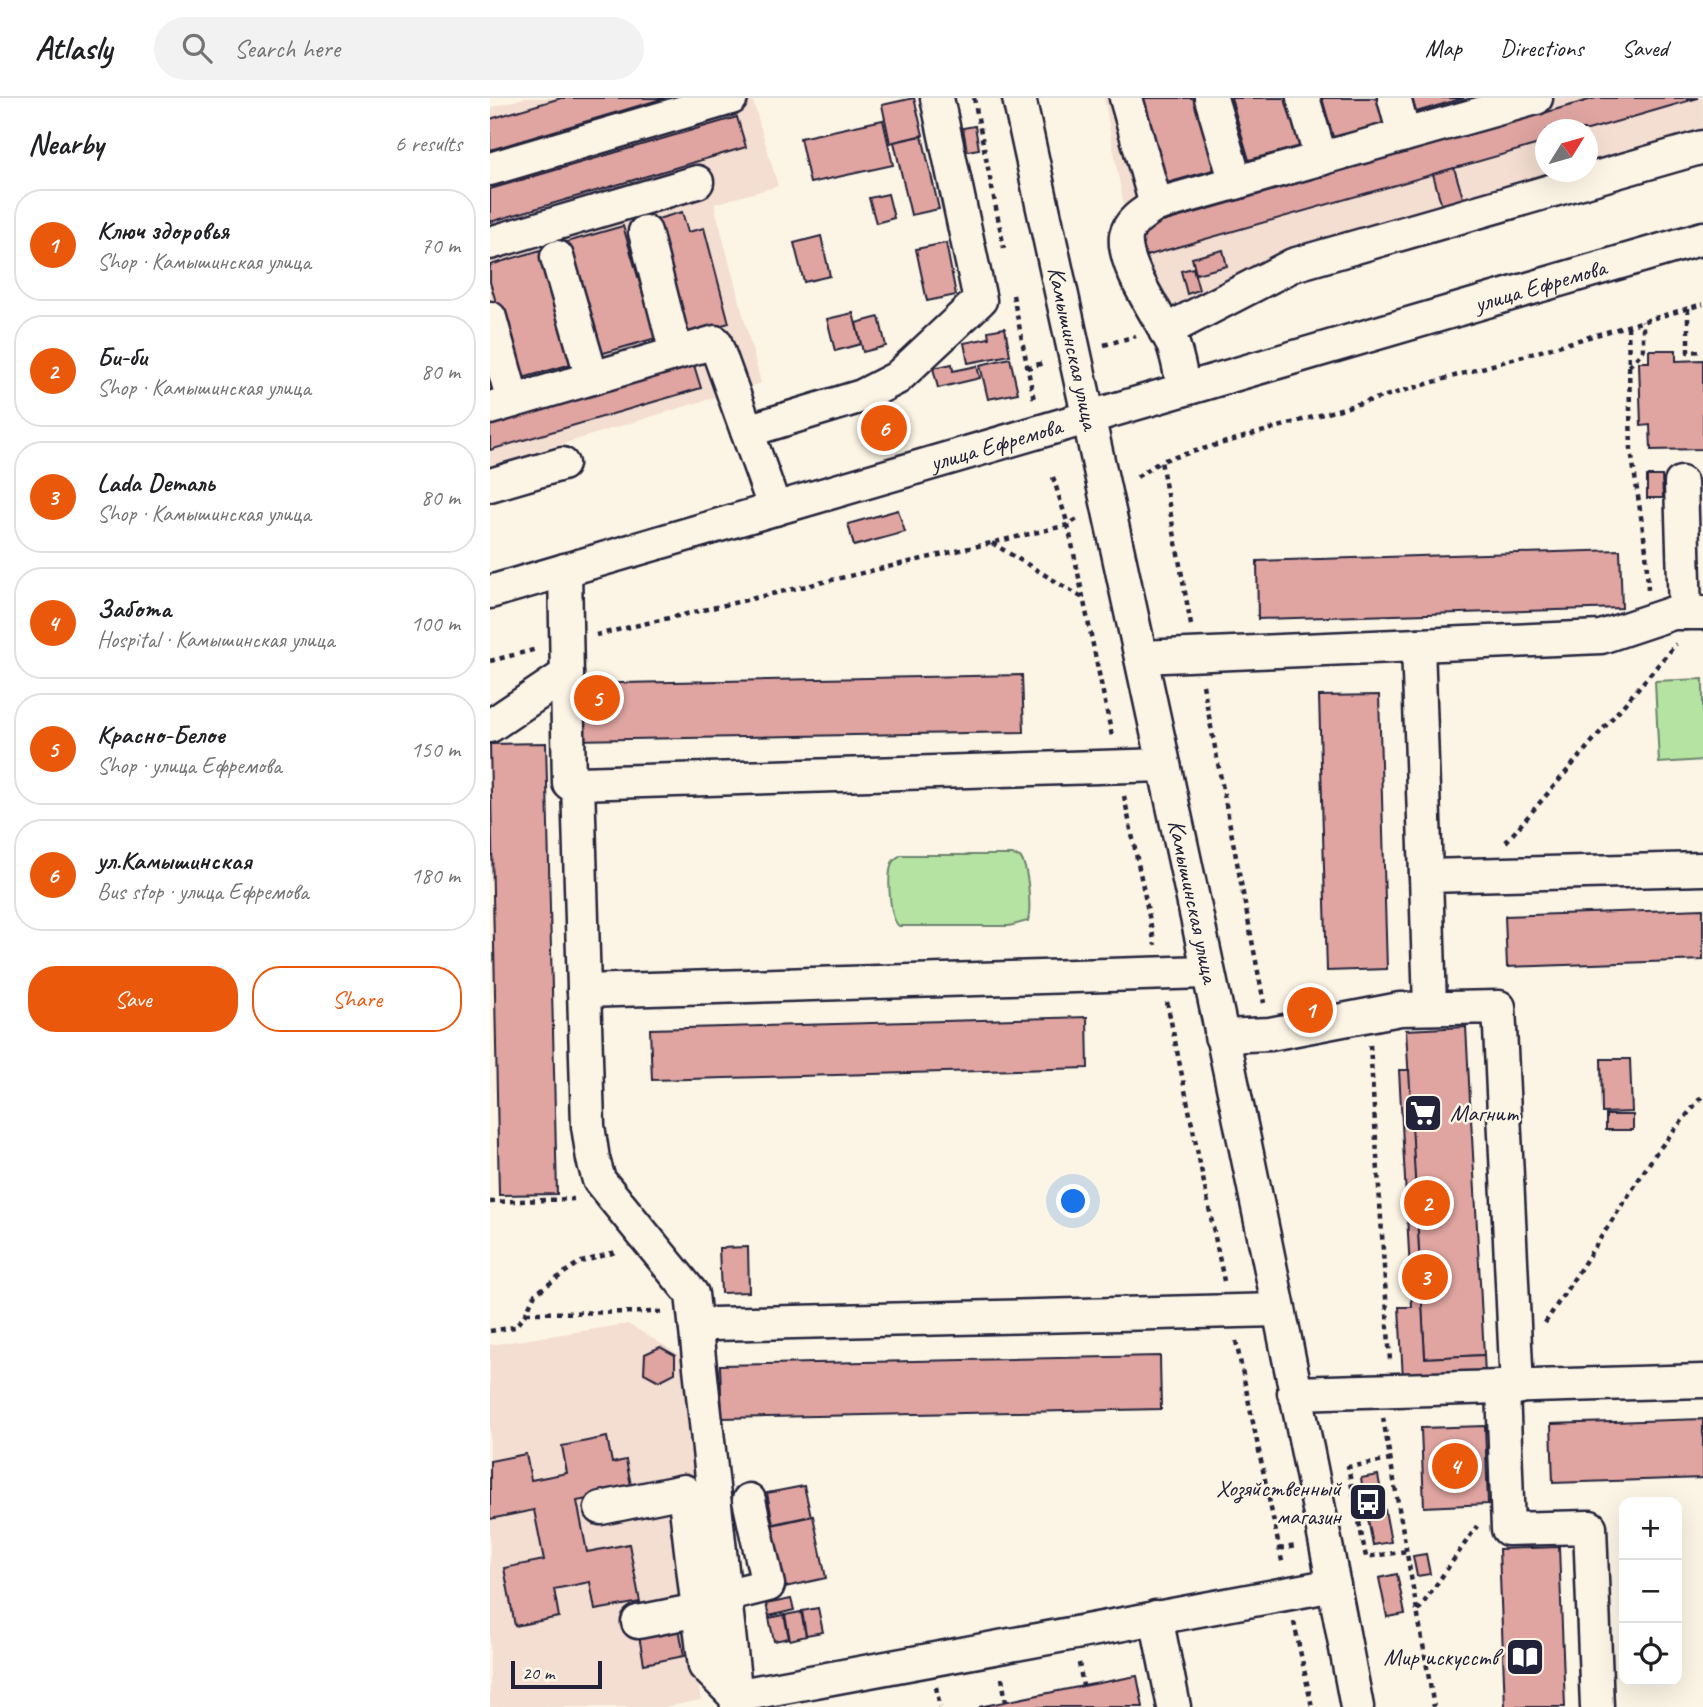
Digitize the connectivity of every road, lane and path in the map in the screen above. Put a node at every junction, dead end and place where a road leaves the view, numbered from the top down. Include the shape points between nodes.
1 (731, 98) edge
2 (937, 98) edge
3 (974, 98) edge
4 (1019, 98) edge
5 (1126, 98) edge
6 (1211, 98) edge
7 (1303, 98) edge
8 (1394, 98) edge
9 (1535, 98) edge
10 (1483, 105) edge
11 (1404, 135) junction
12 (1703, 147) edge
13 (1321, 159) junction
14 (490, 169) edge
15 (697, 182) dead end
16 (1236, 183) junction
17 (1156, 205) junction
18 (645, 232) dead end
19 (1703, 238) edge
20 (490, 243) edge
21 (557, 257) dead end
22 (1006, 260) dead end
23 (1011, 287) dead end
24 (1703, 304) edge
25 (1688, 308) junction
26 (490, 318) edge
27 (1643, 321) junction
28 (1628, 326) junction
29 (1165, 329) junction
30 (1102, 345) dead end
31 (1703, 351) edge
32 (676, 353) junction
33 (1047, 362) dead end
34 (1629, 366) junction
35 (1027, 368) junction
36 (592, 377) junction
37 (1184, 389) junction
38 (1034, 400) dead end
39 (502, 404) edge
40 (1089, 418) junction
41 (747, 431) junction
42 (1161, 461) junction
43 (562, 464) dead end
44 (1053, 477) dead end
45 (1137, 477) dead end
46 (1681, 483) dead end
47 (490, 485) edge
48 (775, 509) junction
49 (1068, 525) junction
50 (991, 542) junction
51 (565, 570) junction
52 (490, 592) edge
53 (1083, 598) junction
54 (1691, 620) edge
55 (1648, 621) junction
56 (566, 642) junction
57 (1418, 645) junction
58 (1197, 654) junction
59 (1141, 657) junction
60 (490, 661) edge
61 (567, 674) junction
62 (490, 726) edge
63 (1164, 765) junction
64 (1118, 768) junction
65 (578, 783) junction
66 (1703, 869) edge
67 (1479, 875) junction
68 (1426, 876) junction
69 (1207, 972) junction
70 (1161, 974) junction
71 (584, 991) junction
72 (1430, 1008) junction
73 (1269, 1034) junction
74 (1221, 1036) junction
75 (1370, 1044) dead end
76 (1703, 1095) edge
77 (614, 1197) junction
78 (490, 1202) edge
79 (650, 1242) junction
80 (1278, 1310) junction
81 (1230, 1311) junction
82 (526, 1312) junction
83 (703, 1318) junction
84 (490, 1331) edge
85 (1512, 1381) junction
86 (1703, 1381) edge
87 (1379, 1391) junction
88 (1294, 1393) junction
89 (1391, 1460) junction
90 (749, 1500) dead end
91 (601, 1508) dead end
92 (1507, 1515) junction
93 (1304, 1544) dead end
94 (1279, 1549) junction
95 (1407, 1551) junction
96 (1334, 1585) junction
97 (1288, 1593) junction
98 (711, 1603) junction
99 (1417, 1612) junction
100 (1156, 1617) junction
101 (638, 1622) dead end
102 (1079, 1660) dead end
103 (1001, 1675) dead end
104 (1083, 1686) dead end
105 (736, 1702) edge
106 (1006, 1702) dead end
107 (1174, 1707) edge
108 (1312, 1707) edge
109 (1357, 1707) edge
110 (1434, 1707) edge
111 (1597, 1707) edge

1 - 14 street
2 - 41 street via 980,300 897,378 862,396
3 - 22 path
4 - 40 street, Камышинская улица
5 - 17 street
6 - 16 street
7 - 13 street
8 - 11 street
9 - 10 street
10 - 11 street
11 - 13 street
12 - 29 street via 1293,265
13 - 16 street
15 - 20 street
16 - 17 street
17 - 29 street via 1135,219 1126,236 1135,275
18 - 32 street
19 - 37 street, улица Ефремова
21 - 36 street
23 - 35 path
24 - 25 path
25 - 27 path
25 - 31 path via 1688,352
26 - 39 street
27 - 28 path
27 - 34 path via 1643,351
28 - 34 path
28 - 42 path
29 - 30 path
29 - 37 street
32 - 36 street
32 - 41 street via 715,342
33 - 35 path
34 - 55 path via 1630,450 1646,550
35 - 38 path
36 - 39 street
37 - 40 street, улица Ефремова
40 - 48 street, улица Ефремова
40 - 59 street, Камышинская улица
41 - 48 street
42 - 45 path
42 - 58 path
43 - 47 street
44 - 49 path
46 - 54 street
48 - 51 street, улица Ефремова
49 - 50 path
49 - 53 path
50 - 53 path
50 - 56 path
51 - 52 street, улица Ефремова
51 - 56 street
53 - 64 path
54 - 55 street via 1673,613
54 - 67 path
55 - 57 street via 1601,637
56 - 60 path
56 - 61 street
57 - 58 street
57 - 68 street
58 - 59 street
58 - 73 path
59 - 63 street, Камышинская улица
61 - 62 street
61 - 65 street via 569,783
63 - 64 street
63 - 69 street, Камышинская улица
64 - 65 street
64 - 70 path
65 - 71 street
66 - 67 street
67 - 68 street
68 - 72 street
69 - 70 street
69 - 74 street, Камышинская улица
70 - 71 street
70 - 81 path
71 - 77 street via 591,1148 599,1180
72 - 73 street via 1400,1009
72 - 85 street via 1499,1007
73 - 74 street
74 - 80 street, Камышинская улица
75 - 87 path via 1390,1371
76 - 85 path via 1656,1153
77 - 78 path
77 - 79 street
79 - 82 path via 578,1263 535,1294
79 - 83 street via 692,1294
80 - 81 street
80 - 88 street, Камышинская улица
81 - 83 street
81 - 94 path
82 - 83 path
82 - 84 path via 515,1327
83 - 98 street
85 - 86 street
85 - 87 street
85 - 92 street
87 - 88 street
87 - 89 path
88 - 96 street, Камышинская улица
89 - 95 path
89 - 95 path via 1348,1467 1366,1557
90 - 98 street via 768,1585
91 - 98 street via 684,1491
92 - 99 path via 1484,1516
92 - 111 street via 1508,1529 1590,1527
93 - 94 path
94 - 97 path
95 - 99 path
96 - 97 street
96 - 109 street, Камышинская улица
97 - 100 street
97 - 108 path
98 - 101 street
98 - 105 street
99 - 110 path
100 - 105 street
100 - 107 street
102 - 104 path
103 - 106 path

